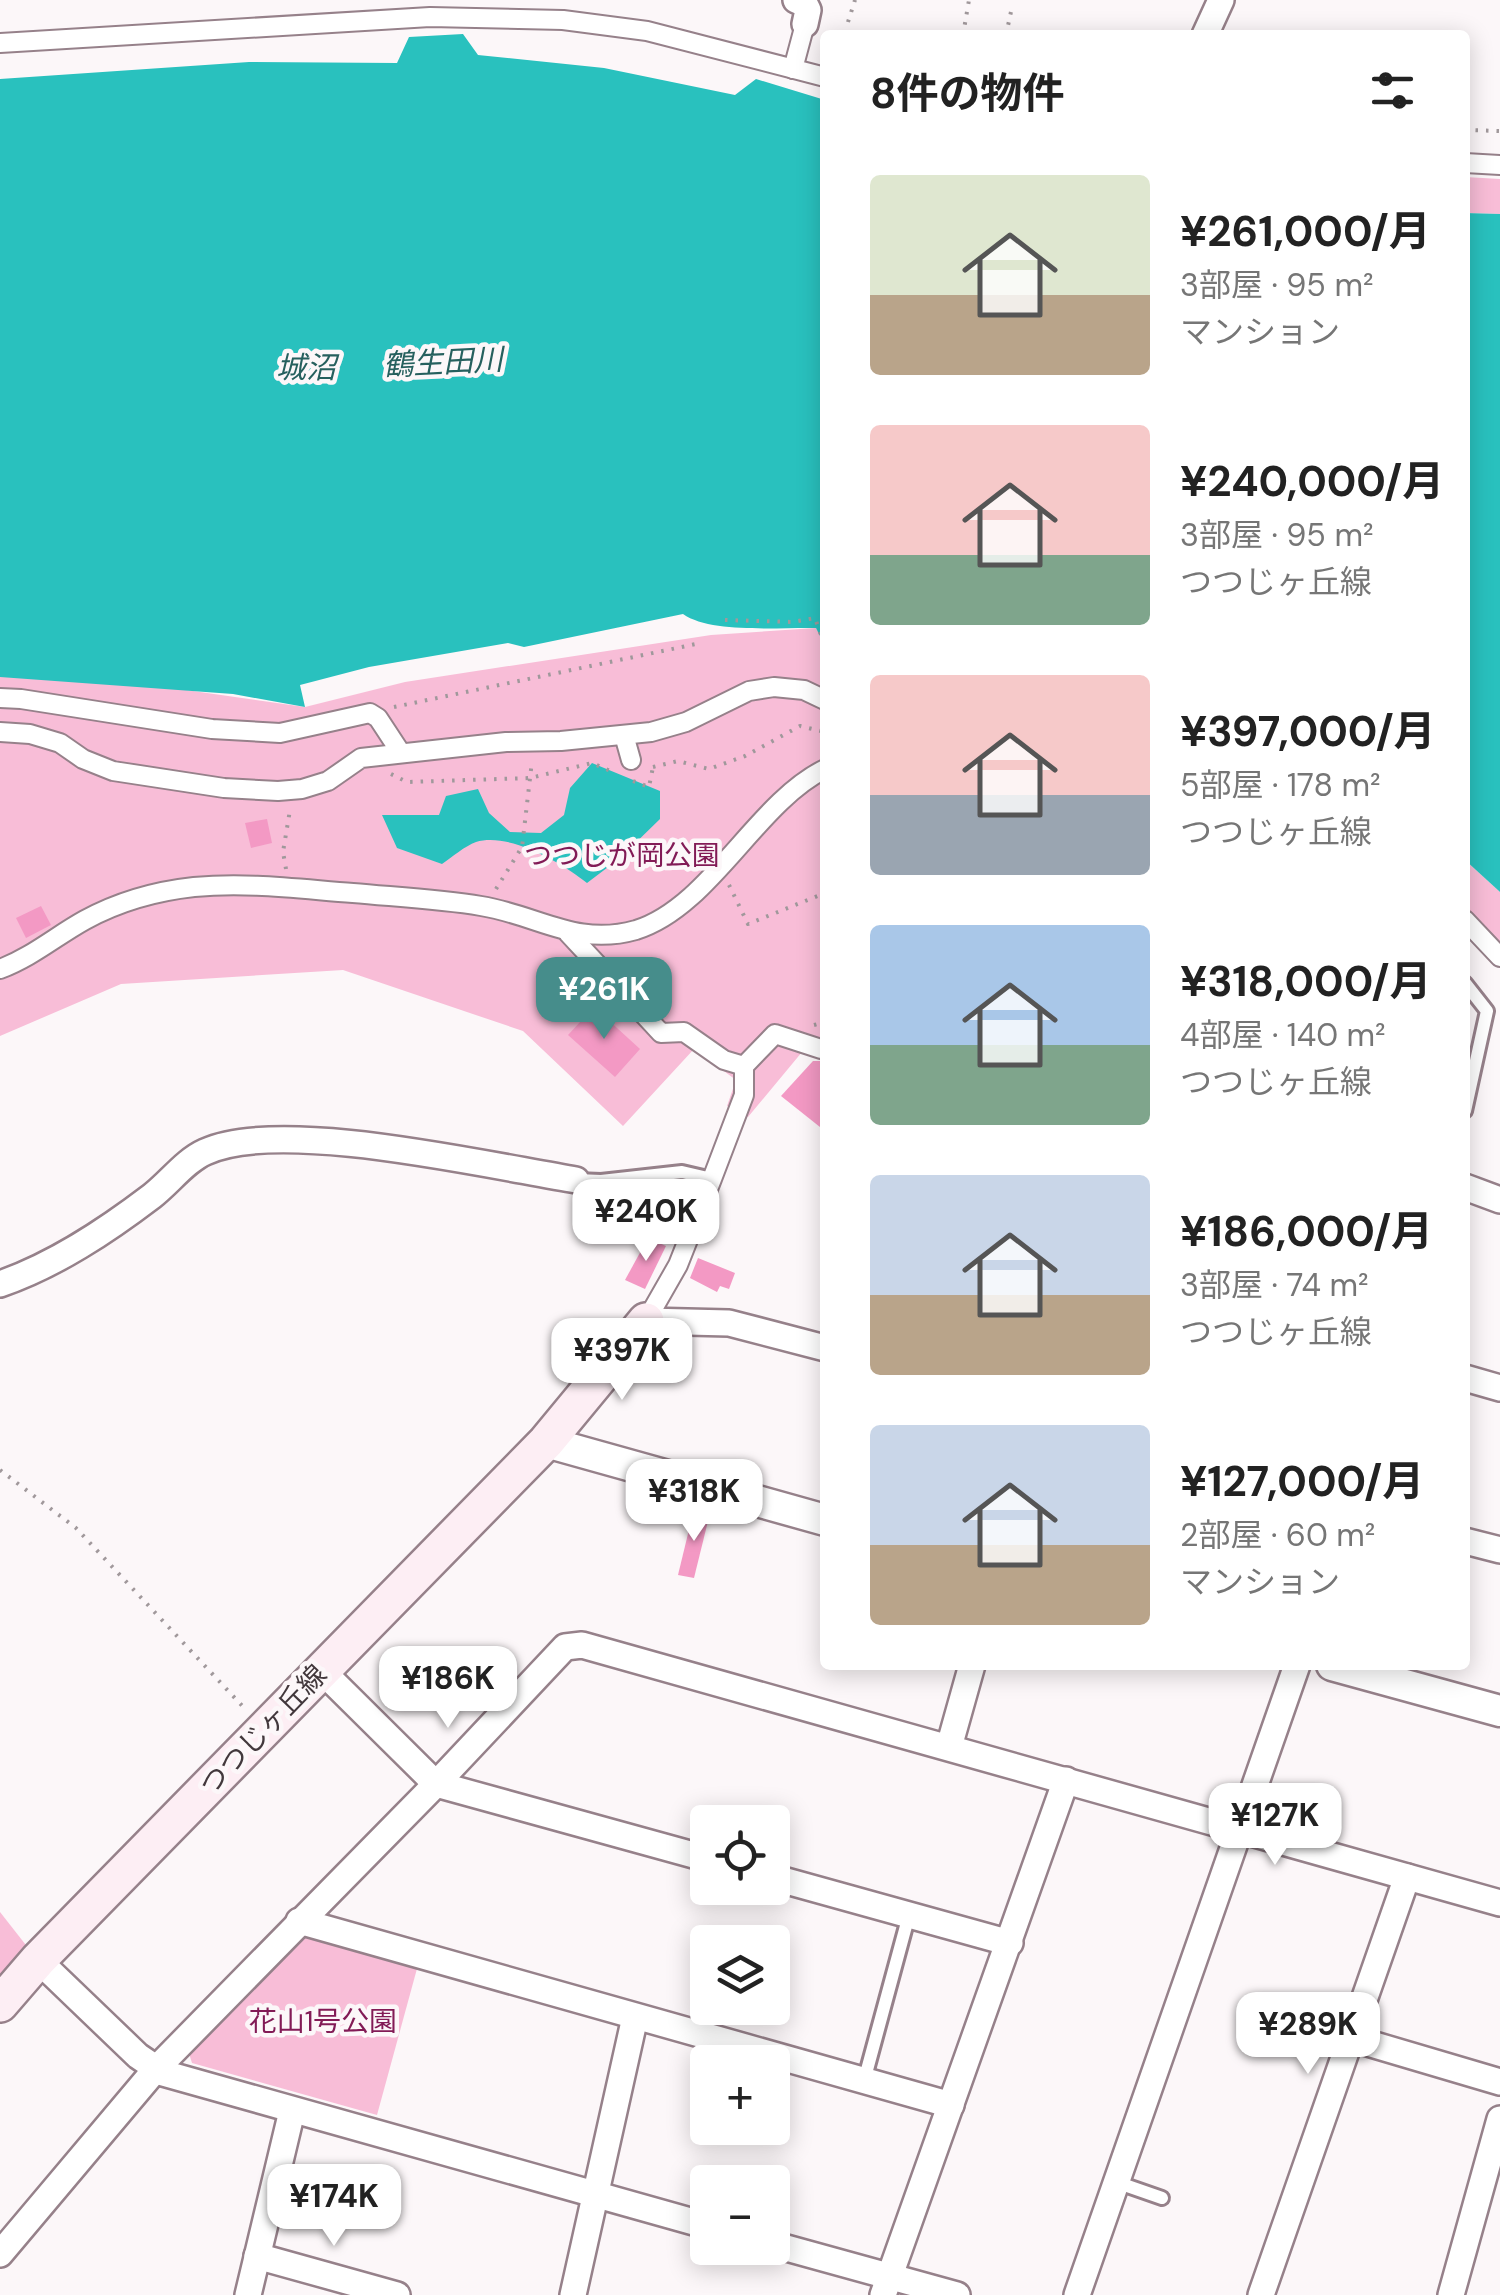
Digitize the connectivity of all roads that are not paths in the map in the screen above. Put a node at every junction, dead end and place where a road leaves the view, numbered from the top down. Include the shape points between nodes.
1 (1221, 0) edge
2 (431, 8) edge
3 (800, 12) edge
4 (1207, 30) edge
5 (0, 43) edge
6 (793, 70) junction
7 (820, 76) edge
8 (1470, 163) edge
9 (1500, 165) edge
10 (0, 698) edge
11 (820, 698) edge
12 (0, 732) edge
13 (624, 734) junction
14 (402, 753) junction
15 (630, 760) road end
16 (820, 772) edge
17 (1470, 925) edge
18 (568, 933) junction
19 (1500, 957) edge
20 (0, 968) edge
21 (1470, 989) edge
22 (820, 1048) edge
23 (744, 1066) junction
24 (1470, 1088) edge
25 (712, 1179) junction
26 (576, 1180) joint
27 (1470, 1189) edge
28 (1500, 1200) edge
29 (0, 1284) edge
30 (646, 1321) junction
31 (820, 1347) edge
32 (1470, 1379) edge
33 (1500, 1388) edge
34 (546, 1442) junction
35 (820, 1519) edge
36 (1470, 1542) edge
37 (1500, 1550) edge
38 (321, 1670) junction
39 (971, 1670) edge
40 (1295, 1670) edge
41 (1350, 1670) edge
42 (1500, 1711) edge
43 (949, 1747) junction
44 (1066, 1780) junction
45 (436, 1784) junction
46 (1239, 1829) junction
47 (690, 1854) edge
48 (1407, 1877) junction
49 (790, 1882) edge
50 (1500, 1903) edge
51 (909, 1915) junction
52 (299, 1921) junction
53 (1010, 1943) junction
54 (38, 1960) junction
55 (0, 2004) edge
56 (636, 2017) junction
57 (1351, 2038) junction
58 (155, 2070) junction
59 (864, 2081) junction
60 (1500, 2082) edge
61 (951, 2105) junction
62 (292, 2111) junction
63 (1500, 2120) edge
64 (1116, 2182) junction
65 (598, 2196) junction
66 (1162, 2198) dead end
67 (690, 2221) edge
68 (790, 2250) edge
69 (0, 2254) edge
70 (257, 2256) junction
71 (887, 2285) edge
72 (248, 2295) edge
73 (397, 2295) edge
74 (573, 2295) edge
75 (957, 2295) edge
76 (1076, 2295) edge
77 (1261, 2295) edge
78 (1451, 2295) edge

1 - 4 street
2 - 5 street
2 - 6 street via 646,30
3 - 6 street
6 - 7 street
8 - 9 street
10 - 14 street via 212,730 306,729 370,714
11 - 13 street via 774,687 686,722
12 - 14 street via 60,743 113,771 224,788 293,790 328,781 361,758
13 - 14 street
13 - 15 street
16 - 18 street via 680,904 638,929
17 - 19 street
18 - 20 street via 485,906 288,886 193,887 124,903
18 - 23 street via 661,1034 684,1032
21 - 24 lane via 1487,1011
22 - 23 street via 776,1034
23 - 25 street via 744,1095
25 - 26 lane via 682,1172
25 - 30 street via 678,1265
26 - 29 street via 336,1141 233,1141 201,1153 82,1245
27 - 28 street
30 - 31 street via 729,1323
30 - 34 main road, つつじヶ丘線
32 - 33 street
34 - 35 street
34 - 38 main road, つつじヶ丘線
36 - 37 street
38 - 45 street
38 - 54 main road, つつじヶ丘線
39 - 43 street
40 - 46 street
41 - 42 street
43 - 44 street
43 - 45 street via 582,1645 565,1647
44 - 46 street
44 - 53 street
45 - 47 street
45 - 52 street
46 - 48 street
46 - 64 street
48 - 50 street
48 - 57 street
49 - 51 street
51 - 53 street
51 - 59 lane
52 - 56 street
52 - 58 street
53 - 61 street
54 - 55 main road, つつじヶ丘線
54 - 58 street
56 - 59 street
56 - 65 street
57 - 60 street
57 - 77 street
58 - 62 street
58 - 69 street
59 - 61 street
61 - 71 street
62 - 65 street
62 - 70 street
63 - 78 street
64 - 66 lane
64 - 76 street
65 - 67 street
65 - 74 street
68 - 71 street
70 - 72 street
70 - 73 street
71 - 75 street

